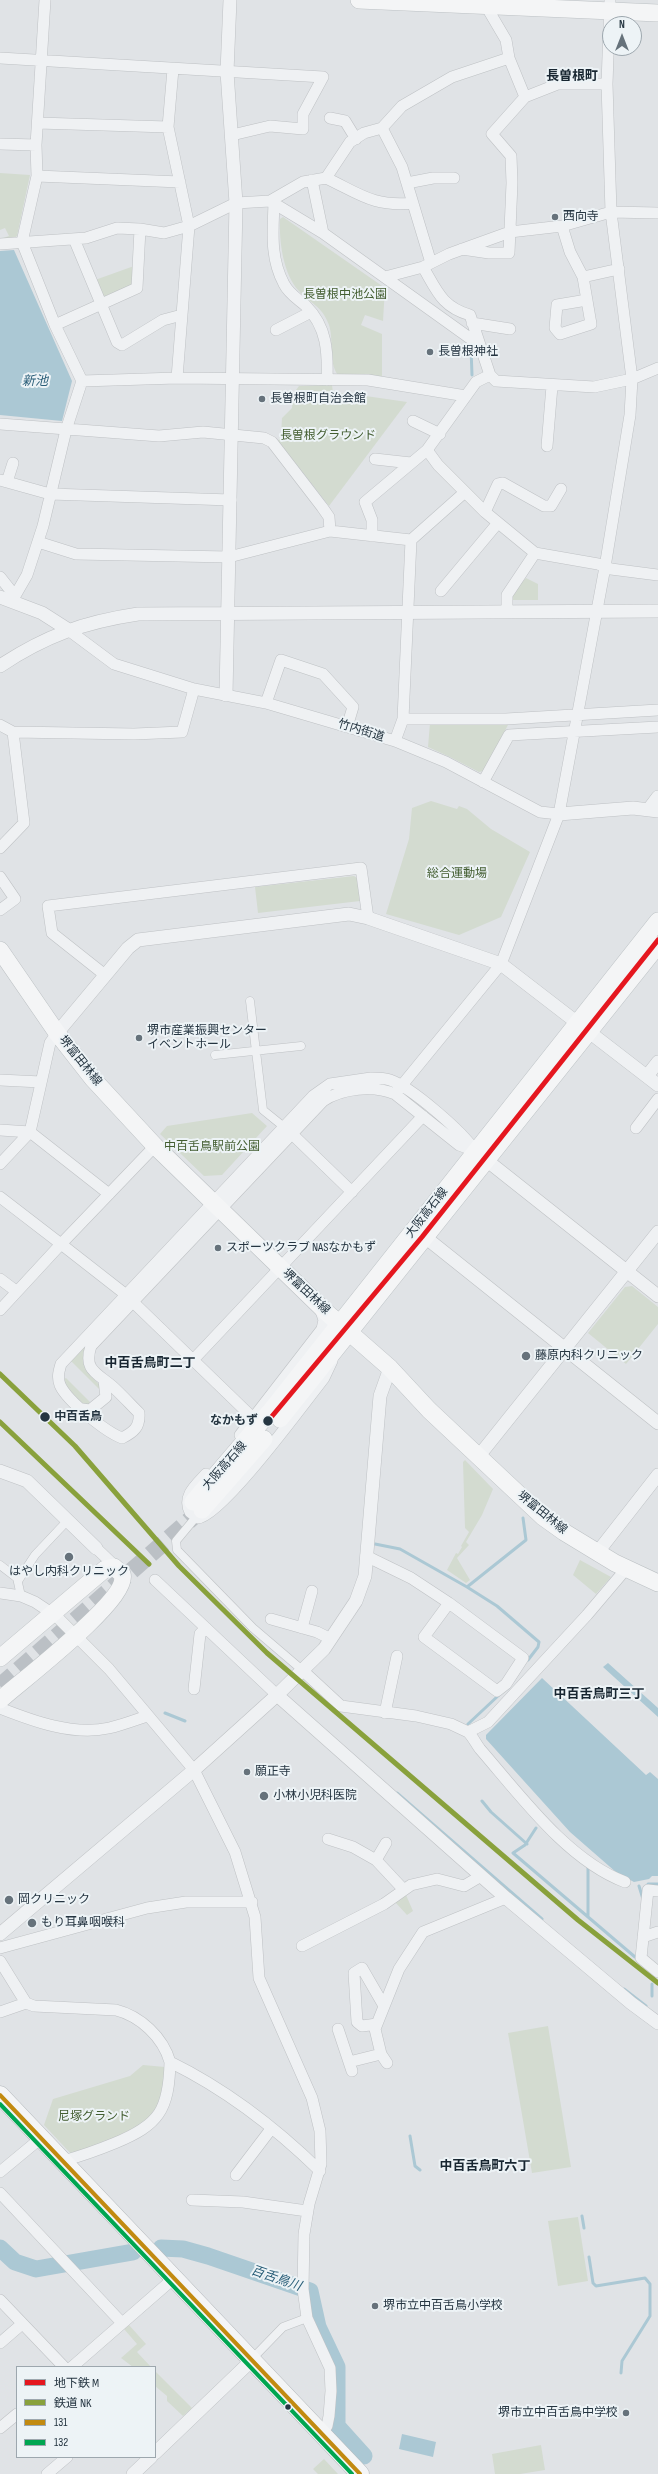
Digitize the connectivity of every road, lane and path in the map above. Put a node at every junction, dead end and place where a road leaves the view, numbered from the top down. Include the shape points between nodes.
1 (45, 0) edge
2 (230, 0) edge
3 (359, 0) edge
4 (486, 6) junction
5 (610, 10) edge
6 (658, 13) edge
7 (658, 22) edge
8 (0, 58) edge
9 (509, 58) junction
10 (42, 61) junction
11 (173, 69) junction
12 (227, 72) junction
13 (607, 84) junction
14 (525, 97) junction
15 (330, 118) dead end
16 (38, 122) junction
17 (168, 127) junction
18 (382, 128) junction
19 (232, 136) junction
20 (356, 139) junction
21 (0, 144) edge
22 (36, 145) junction
23 (37, 176) junction
24 (326, 178) junction
25 (454, 178) dead end
26 (312, 180) junction
27 (180, 182) junction
28 (407, 183) junction
29 (272, 202) junction
30 (413, 202) junction
31 (236, 204) junction
32 (611, 212) junction
33 (658, 213) edge
34 (189, 226) junction
35 (562, 226) junction
36 (140, 228) junction
37 (510, 232) junction
38 (323, 233) junction
39 (74, 239) junction
40 (22, 242) junction
41 (0, 244) edge
42 (462, 249) junction
43 (427, 265) junction
44 (619, 269) junction
45 (385, 277) junction
46 (583, 277) junction
47 (587, 300) dead end
48 (101, 303) junction
49 (311, 312) junction
50 (182, 315) junction
51 (472, 323) junction
52 (55, 325) junction
53 (510, 329) dead end
54 (276, 330) dead end
55 (478, 344) junction
56 (658, 368) edge
57 (490, 375) junction
58 (177, 378) junction
59 (234, 379) junction
60 (632, 379) junction
61 (82, 380) junction
62 (326, 380) junction
63 (552, 386) junction
64 (466, 396) junction
65 (413, 421) dead end
66 (0, 424) edge
67 (66, 430) junction
68 (232, 434) junction
69 (440, 434) junction
70 (547, 446) dead end
71 (427, 450) junction
72 (375, 460) dead end
73 (13, 463) dead end
74 (411, 463) junction
75 (4, 481) edge
76 (561, 489) dead end
77 (465, 492) junction
78 (50, 494) junction
79 (231, 500) junction
80 (485, 512) junction
81 (497, 524) junction
82 (330, 532) junction
83 (372, 536) junction
84 (411, 540) junction
85 (38, 542) junction
86 (535, 553) junction
87 (229, 557) junction
88 (605, 566) junction
89 (658, 575) edge
90 (0, 577) edge
91 (441, 591) dead end
92 (9, 598) edge
93 (596, 611) junction
94 (658, 611) edge
95 (407, 612) junction
96 (507, 612) junction
97 (228, 613) junction
98 (67, 629) junction
99 (0, 666) edge
100 (194, 689) junction
101 (226, 695) junction
102 (266, 703) junction
103 (658, 710) edge
104 (578, 714) junction
105 (403, 719) junction
106 (0, 725) edge
107 (347, 727) junction
108 (658, 727) edge
109 (575, 731) junction
110 (13, 732) junction
111 (394, 741) junction
112 (483, 782) junction
113 (658, 797) edge
114 (653, 810) edge
115 (559, 814) junction
116 (0, 848) edge
117 (0, 877) edge
118 (0, 910) edge
119 (368, 918) junction
120 (658, 922) edge
121 (658, 945) edge
122 (0, 950) edge
123 (501, 964) junction
124 (105, 975) junction
125 (250, 1001) dead end
126 (584, 1027) junction
127 (57, 1033) junction
128 (301, 1046) dead end
129 (256, 1051) junction
130 (215, 1055) dead end
131 (658, 1062) edge
132 (647, 1076) junction
133 (0, 1080) edge
134 (41, 1082) junction
135 (658, 1085) edge
136 (399, 1090) junction
137 (658, 1099) edge
138 (423, 1116) junction
139 (636, 1128) dead end
140 (0, 1130) edge
141 (288, 1130) junction
142 (30, 1132) junction
143 (155, 1146) junction
144 (481, 1156) junction
145 (0, 1164) edge
146 (352, 1192) junction
147 (109, 1194) junction
148 (0, 1197) edge
149 (217, 1204) junction
150 (658, 1232) edge
151 (425, 1237) junction
152 (61, 1244) junction
153 (280, 1267) junction
154 (626, 1271) junction
155 (0, 1279) edge
156 (16, 1291) junction
157 (658, 1296) edge
158 (129, 1298) junction
159 (320, 1305) junction
160 (0, 1310) edge
161 (345, 1327) junction
162 (565, 1348) junction
163 (193, 1360) junction
164 (390, 1368) junction
165 (104, 1380) junction
166 (82, 1409) junction
167 (253, 1418) junction
168 (658, 1422) edge
169 (478, 1457) junction
170 (0, 1471) edge
171 (658, 1475) edge
172 (197, 1510) junction
173 (68, 1520) junction
174 (96, 1548) junction
175 (597, 1553) junction
176 (366, 1556) junction
177 (0, 1565) edge
178 (626, 1569) junction
179 (120, 1572) junction
180 (97, 1576) junction
181 (155, 1580) dead end
182 (18, 1581) junction
183 (658, 1584) edge
184 (312, 1591) dead end
185 (0, 1593) edge
186 (21, 1596) junction
187 (450, 1603) junction
188 (52, 1614) junction
189 (271, 1619) dead end
190 (206, 1628) junction
191 (302, 1628) junction
192 (76, 1635) junction
193 (331, 1639) junction
194 (397, 1656) dead end
195 (0, 1658) edge
196 (302, 1670) junction
197 (194, 1689) dead end
198 (277, 1695) junction
199 (0, 1700) edge
200 (0, 1708) edge
201 (385, 1713) junction
202 (147, 1716) junction
203 (488, 1722) junction
204 (468, 1732) junction
205 (480, 1749) junction
206 (194, 1770) junction
207 (328, 1839) dead end
208 (386, 1843) dead end
209 (376, 1860) junction
210 (481, 1876) junction
211 (625, 1882) dead end
212 (404, 1890) junction
213 (658, 1891) edge
214 (506, 1898) junction
215 (252, 1902) junction
216 (658, 1932) edge
217 (0, 1934) edge
218 (644, 1937) junction
219 (302, 1946) dead end
220 (0, 1948) edge
221 (0, 1961) edge
222 (658, 1972) edge
223 (26, 2002) junction
224 (384, 2006) junction
225 (0, 2012) edge
226 (658, 2023) edge
227 (377, 2024) junction
228 (338, 2029) dead end
229 (170, 2062) junction
230 (0, 2095) edge
231 (270, 2129) junction
232 (41, 2138) junction
233 (63, 2161) junction
234 (320, 2171) junction
235 (0, 2172) edge
236 (236, 2175) dead end
237 (0, 2193) edge
238 (192, 2200) dead end
239 (307, 2211) junction
240 (173, 2279) junction
241 (0, 2300) edge
242 (307, 2318) junction
243 (122, 2323) junction
244 (22, 2324) junction
245 (0, 2343) edge
246 (251, 2361) junction
247 (63, 2366) edge
248 (73, 2366) edge
249 (16, 2415) edge
250 (0, 2428) edge
251 (321, 2433) junction
252 (157, 2447) edge
253 (66, 2458) edge
254 (150, 2458) edge
255 (47, 2474) edge
256 (133, 2474) edge
257 (360, 2474) edge

1 - 10 street
2 - 12 street
3 - 4 main road
4 - 5 main road
4 - 9 street via 506,40
5 - 6 main road
5 - 7 main road
5 - 13 street
8 - 10 street
9 - 14 street
9 - 18 street via 452,77 402,106
10 - 11 street
10 - 16 street
11 - 12 street
11 - 17 street
12 - 19 street
12 - 19 street via 323,77 303,114 303,129 270,126
13 - 14 street via 558,84
13 - 32 street
14 - 37 street via 492,134 511,156
15 - 20 street via 344,121
16 - 17 street
16 - 22 street
17 - 27 street
18 - 20 street via 364,133
18 - 28 street via 396,151
19 - 31 street
20 - 24 street via 350,142
21 - 22 street
22 - 23 street
23 - 27 street
23 - 40 street
24 - 26 street
24 - 30 street via 366,199 383,204
25 - 28 street via 433,178
26 - 29 street via 303,182
26 - 38 street
27 - 34 street
28 - 30 street
29 - 31 street
29 - 38 street
29 - 49 street via 273,252 284,285
30 - 43 street
31 - 34 street
31 - 59 street
32 - 33 street
32 - 35 street
32 - 44 street
34 - 36 street via 164,233
34 - 50 street
35 - 37 street
35 - 46 street via 570,252
36 - 39 street via 117,228 86,238
36 - 48 street via 137,288
37 - 42 street
37 - 42 street via 509,253
38 - 45 street
39 - 40 street
39 - 48 street
40 - 41 street
40 - 52 street
42 - 43 street
43 - 45 street
43 - 51 street via 442,298 455,310 470,315
44 - 46 street
44 - 60 street
45 - 55 street
46 - 47 street
48 - 50 street via 117,342 122,345 163,320
48 - 52 street
49 - 54 street
49 - 62 street via 323,331 327,350
50 - 58 street
51 - 53 street
51 - 55 street
52 - 61 street
55 - 57 street
56 - 60 street
57 - 63 street via 496,382
57 - 64 street via 476,382
58 - 59 street
58 - 61 street
59 - 62 street
59 - 68 street
60 - 63 street via 594,387
60 - 88 street via 630,415
61 - 67 street
62 - 64 street via 368,380
63 - 70 street
64 - 69 street
65 - 69 street
66 - 67 street
67 - 68 street via 159,436 203,432
67 - 78 street
68 - 79 street
68 - 82 street via 264,438 272,442 329,517
69 - 71 street
71 - 74 street
71 - 77 street
72 - 74 street
73 - 75 street
74 - 83 street via 365,502 372,520
75 - 78 street
76 - 80 street via 551,506 544,506 503,483 498,484
77 - 80 street
77 - 84 street
78 - 79 street
78 - 85 street
79 - 87 street
80 - 81 street
81 - 86 street
81 - 91 street
82 - 83 street
82 - 87 street
83 - 84 street
84 - 95 street
85 - 87 street via 76,554
85 - 92 street via 27,575
86 - 88 street
86 - 96 street via 507,595
87 - 97 street
88 - 89 street
88 - 93 street
90 - 92 street
92 - 98 street via 42,613
93 - 94 street
93 - 96 street
93 - 104 street
95 - 96 street
95 - 97 street
95 - 105 street
97 - 98 street via 138,614
97 - 101 street
98 - 99 street via 23,651
98 - 100 street, 竹内街道 via 114,664
100 - 101 street, 竹内街道
100 - 110 street via 182,732
101 - 102 street, 竹内街道
102 - 107 street, 竹内街道
102 - 107 street via 281,660 323,674 353,707
103 - 104 street
104 - 105 street via 506,719
104 - 109 street
105 - 111 street
106 - 110 street
107 - 111 street, 竹内街道
108 - 109 street
109 - 112 street via 509,735
109 - 115 street
110 - 116 street via 24,823
111 - 112 street, 竹内街道 via 446,762
112 - 115 street, 竹内街道 via 540,812
113 - 114 street
114 - 115 street, 竹内街道
115 - 123 street
117 - 118 street via 15,899
119 - 123 street
119 - 124 street via 349,914 151,937 138,940
119 - 124 street via 361,868 48,906 52,933
120 - 126 main road, 大阪高石線
121 - 126 main road, 大阪高石線
122 - 127 main road, 堺富田林線
123 - 126 street
123 - 136 street
124 - 127 street
125 - 129 street
126 - 132 street
126 - 144 main road, 大阪高石線
127 - 134 street via 50,1043
127 - 143 main road, 堺富田林線 via 93,1079
128 - 129 street
129 - 130 street
129 - 141 street via 263,1110
131 - 132 street
132 - 135 street
133 - 134 street
134 - 142 street
136 - 138 street
136 - 141 street via 382,1078 330,1084 313,1096
136 - 144 street via 466,1137
137 - 139 street
138 - 144 street via 459,1145
138 - 146 street
140 - 142 street
141 - 146 street
141 - 149 street
142 - 145 street
142 - 147 street
143 - 147 street
143 - 149 main road, 堺富田林線
144 - 151 main road, 大阪高石線
144 - 154 street
144 - 161 main road, 大阪高石線
146 - 153 street
147 - 152 street
148 - 152 street
149 - 153 main road, 堺富田林線
149 - 158 street
150 - 154 street
151 - 161 main road, 大阪高石線
151 - 162 street
152 - 156 street
152 - 158 street
153 - 159 main road, 堺富田林線
153 - 163 street
154 - 157 street
154 - 162 street
155 - 156 street
156 - 160 street
158 - 163 street
158 - 165 street via 91,1346 88,1355 92,1371
158 - 166 street via 61,1364 58,1375 60,1385
159 - 161 main road, 堺富田林線
159 - 167 street via 324,1320 322,1329
161 - 164 main road, 堺富田林線
161 - 172 main road, 大阪高石線 via 249,1438
161 - 172 main road, 大阪高石線 via 335,1351 259,1445
162 - 168 street
162 - 169 street
163 - 167 street
164 - 169 main road, 堺富田林線
164 - 176 street via 380,1396
165 - 166 street via 106,1397 90,1410
165 - 166 street via 139,1413 139,1421 134,1432 122,1438 111,1434
167 - 172 street via 189,1494 188,1508
169 - 175 main road, 堺富田林線 via 543,1517
170 - 173 street via 27,1481
171 - 175 street
172 - 196 street via 176,1541 178,1550 253,1628
173 - 174 street
173 - 182 street via 35,1555
174 - 179 street
174 - 180 street via 103,1563
175 - 178 main road, 堺富田林線
176 - 187 street via 411,1578
176 - 193 street via 362,1587 356,1601
177 - 182 street
178 - 183 main road, 堺富田林線
178 - 203 street
179 - 180 main road via 114,1567 109,1567
179 - 192 main road via 123,1582 113,1599
180 - 188 main road
181 - 190 street
182 - 186 street
184 - 191 street
185 - 186 street
186 - 188 street
187 - 187 street via 424,1637 497,1691 506,1684 523,1658
188 - 192 street
188 - 195 main road
189 - 191 street
190 - 197 street via 200,1634
190 - 198 street
191 - 193 street
192 - 199 main road
192 - 202 street via 109,1669
193 - 196 street
194 - 201 street
196 - 198 street
196 - 201 street via 341,1706
198 - 206 street
198 - 210 street
200 - 202 street via 44,1723 73,1729 110,1728
201 - 204 street via 449,1723
202 - 206 street
203 - 204 street
203 - 205 street via 480,1734
204 - 205 street
205 - 211 street via 548,1826 583,1859 609,1876
206 - 215 street via 235,1852
206 - 217 street
207 - 209 street via 353,1846
208 - 209 street
209 - 212 street
210 - 212 street via 464,1886 430,1879 411,1884
210 - 214 street
212 - 219 street via 343,1927
213 - 218 street via 648,1890
214 - 224 street via 423,1932 399,1969
214 - 226 street
215 - 220 street via 186,1902 147,1908
215 - 234 street via 259,1978 312,2098 321,2146
216 - 218 street
218 - 222 street via 641,1958
221 - 223 street
223 - 225 street
223 - 229 street via 41,2006 116,2010 128,2013 158,2038
224 - 227 street
224 - 227 street via 362,1968 354,1973 356,2022 362,2026
227 - 228 street via 375,2029 384,2059 351,2066
229 - 231 street via 220,2092
229 - 233 street via 167,2095 161,2110 150,2125 130,2137
230 - 232 highway
231 - 234 street via 282,2135
231 - 236 street
232 - 233 highway
232 - 235 street
233 - 240 highway
234 - 239 street
237 - 243 street
238 - 239 street via 243,2202
239 - 242 street via 303,2287
240 - 243 street
240 - 246 highway
241 - 244 street
242 - 246 street via 282,2327
242 - 251 street via 330,2368 332,2391 329,2416 327,2426
243 - 248 street
244 - 245 street
244 - 247 street
246 - 251 highway
246 - 252 street
249 - 250 street
251 - 257 highway
253 - 255 street
254 - 256 street

